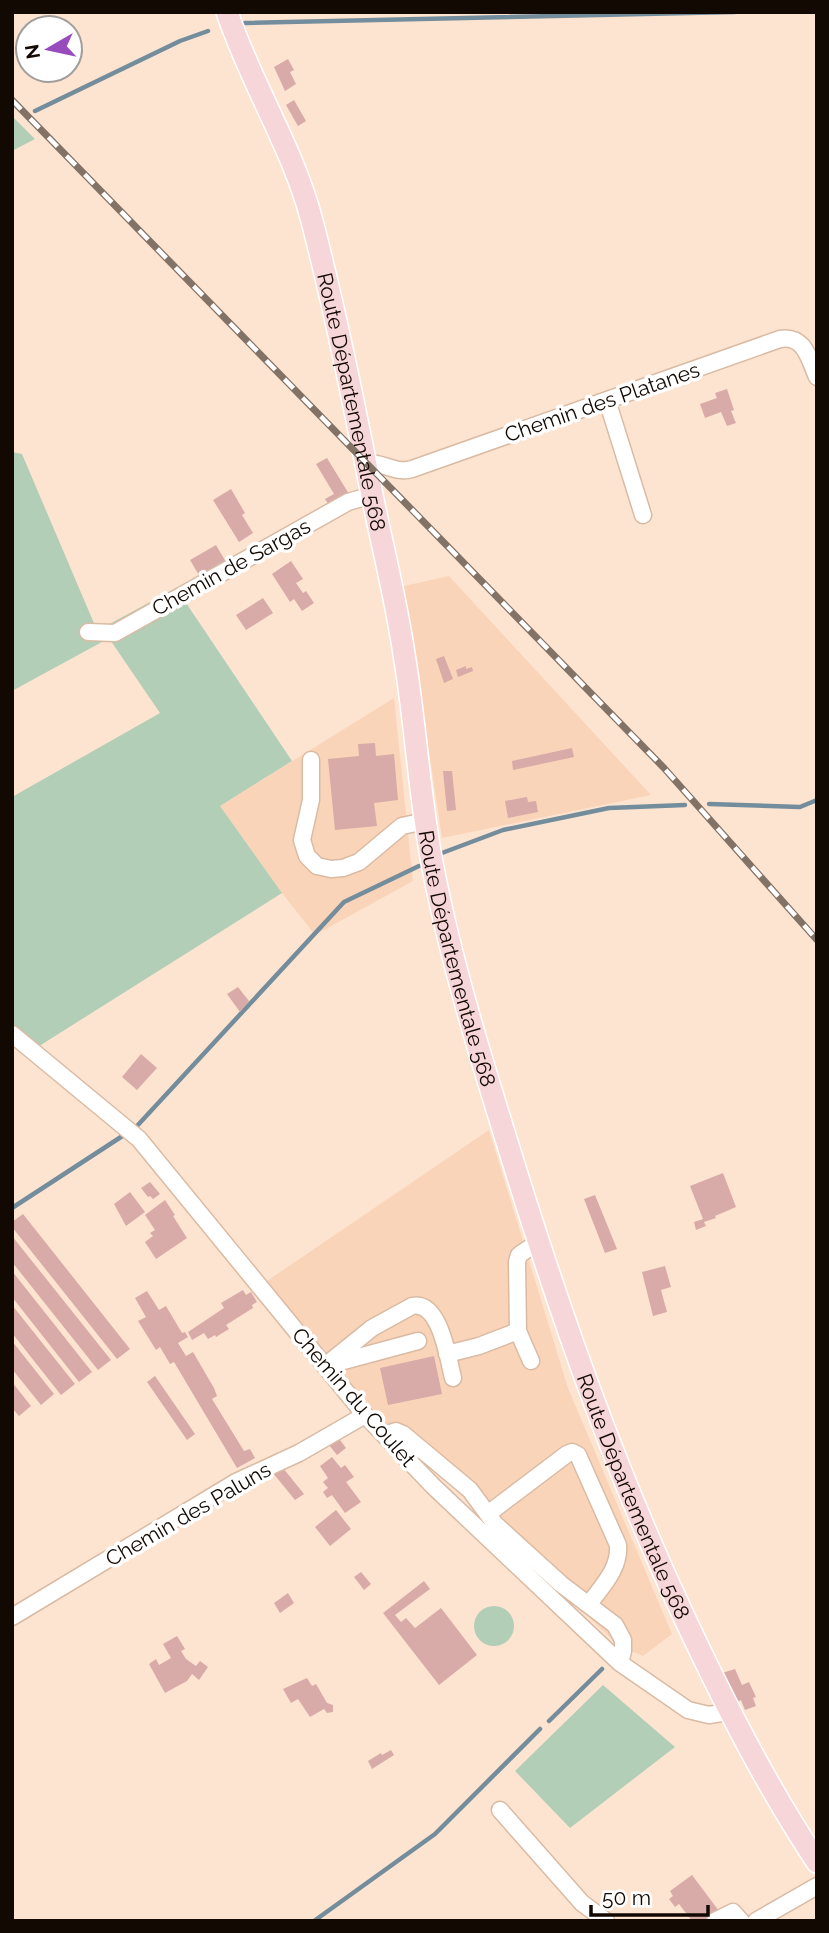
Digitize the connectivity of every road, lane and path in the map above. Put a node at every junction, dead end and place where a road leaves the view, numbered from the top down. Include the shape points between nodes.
1 (228, 12) edge
2 (817, 377) edge
3 (607, 400) junction
4 (366, 463) junction
5 (372, 495) junction
6 (643, 515) dead end
7 (88, 632) dead end
8 (311, 760) dead end
9 (425, 821) junction
10 (12, 1034) edge
11 (538, 1242) junction
12 (518, 1331) junction
13 (418, 1341) dead end
14 (447, 1354) junction
15 (531, 1361) dead end
16 (325, 1366) junction
17 (453, 1378) dead end
18 (365, 1415) junction
19 (384, 1435) junction
20 (489, 1513) junction
21 (589, 1604) junction
22 (12, 1617) edge
23 (620, 1663) junction
24 (728, 1712) junction
25 (500, 1810) dead end
26 (817, 1862) edge
27 (817, 1886) edge
28 (606, 1921) edge
29 (715, 1921) edge
30 (741, 1921) edge
31 (756, 1921) edge

1 - 4 main road, Route Départementale 568 via 299,178
2 - 3 street, Chemin des Platanes via 802,345 789,338
3 - 4 street, Chemin des Platanes via 405,471
3 - 6 street
4 - 5 main road, Route Départementale 568
5 - 7 street, Chemin de Sargas via 348,502 115,633
5 - 9 main road, Route Départementale 568 via 404,651
8 - 9 street via 311,800 302,840 307,856 317,866 343,868 359,862 402,826
9 - 11 main road, Route Départementale 568 via 455,969
10 - 16 street, Chemin du Coulet via 139,1139
11 - 12 street via 523,1250 517,1262
11 - 24 main road, Route Départementale 568 via 624,1482
12 - 14 street
12 - 15 street
13 - 16 street
14 - 16 street via 433,1315 419,1305 372,1328
14 - 17 street
16 - 18 street, Chemin du Coulet
18 - 19 street, Chemin du Coulet
18 - 22 street, Chemin des Paluns via 236,1482
19 - 20 street via 403,1434 470,1490
19 - 23 street, Chemin du Coulet
20 - 21 street via 495,1524
20 - 21 street via 566,1454 578,1455 618,1545 619,1558
21 - 23 street via 621,1632
23 - 24 street, Chemin du Coulet via 688,1710 709,1715
24 - 26 main road, Route Départementale 568
25 - 28 street via 582,1903
27 - 31 street
29 - 30 street via 733,1912

